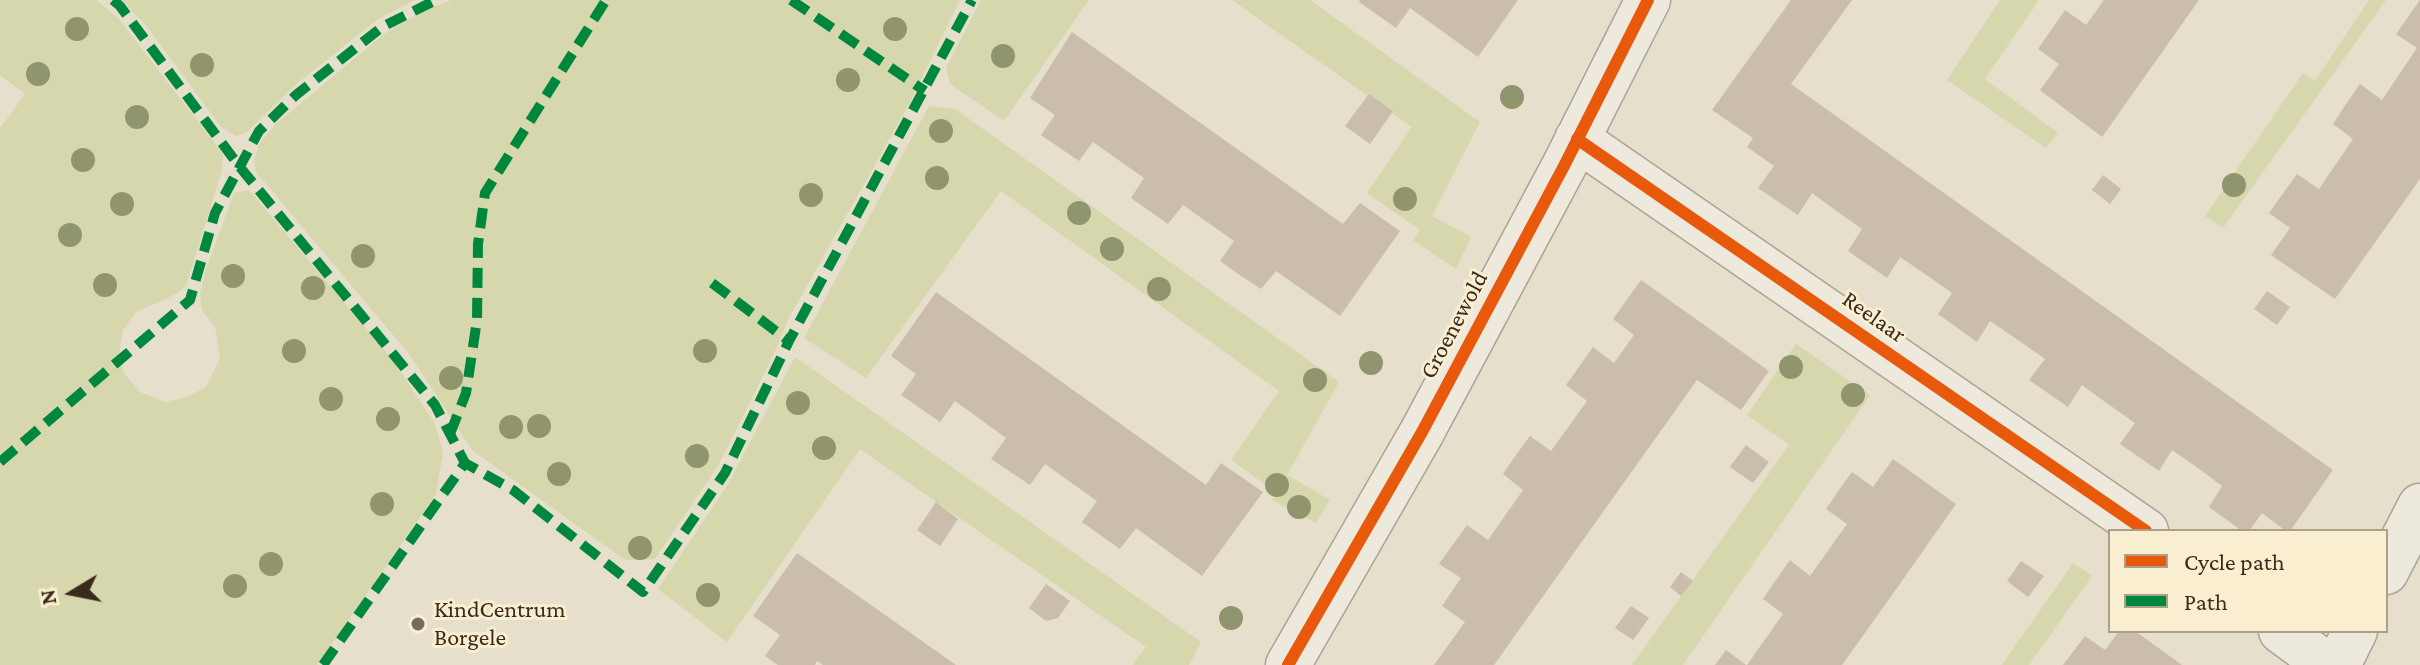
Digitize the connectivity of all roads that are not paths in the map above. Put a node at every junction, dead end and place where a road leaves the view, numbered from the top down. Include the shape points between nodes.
1 (1648, 0) edge
2 (1577, 139) junction
3 (2420, 506) edge
4 (2143, 529) edge
5 (2388, 568) edge
6 (2284, 633) edge
7 (2354, 633) edge
8 (1288, 665) edge
9 (2327, 665) edge
10 (2338, 665) edge

1 - 2 street, Groenewold
2 - 4 street, Reelaar
2 - 8 street, Groenewold via 1422,432
3 - 5 street
6 - 9 street
7 - 10 street

